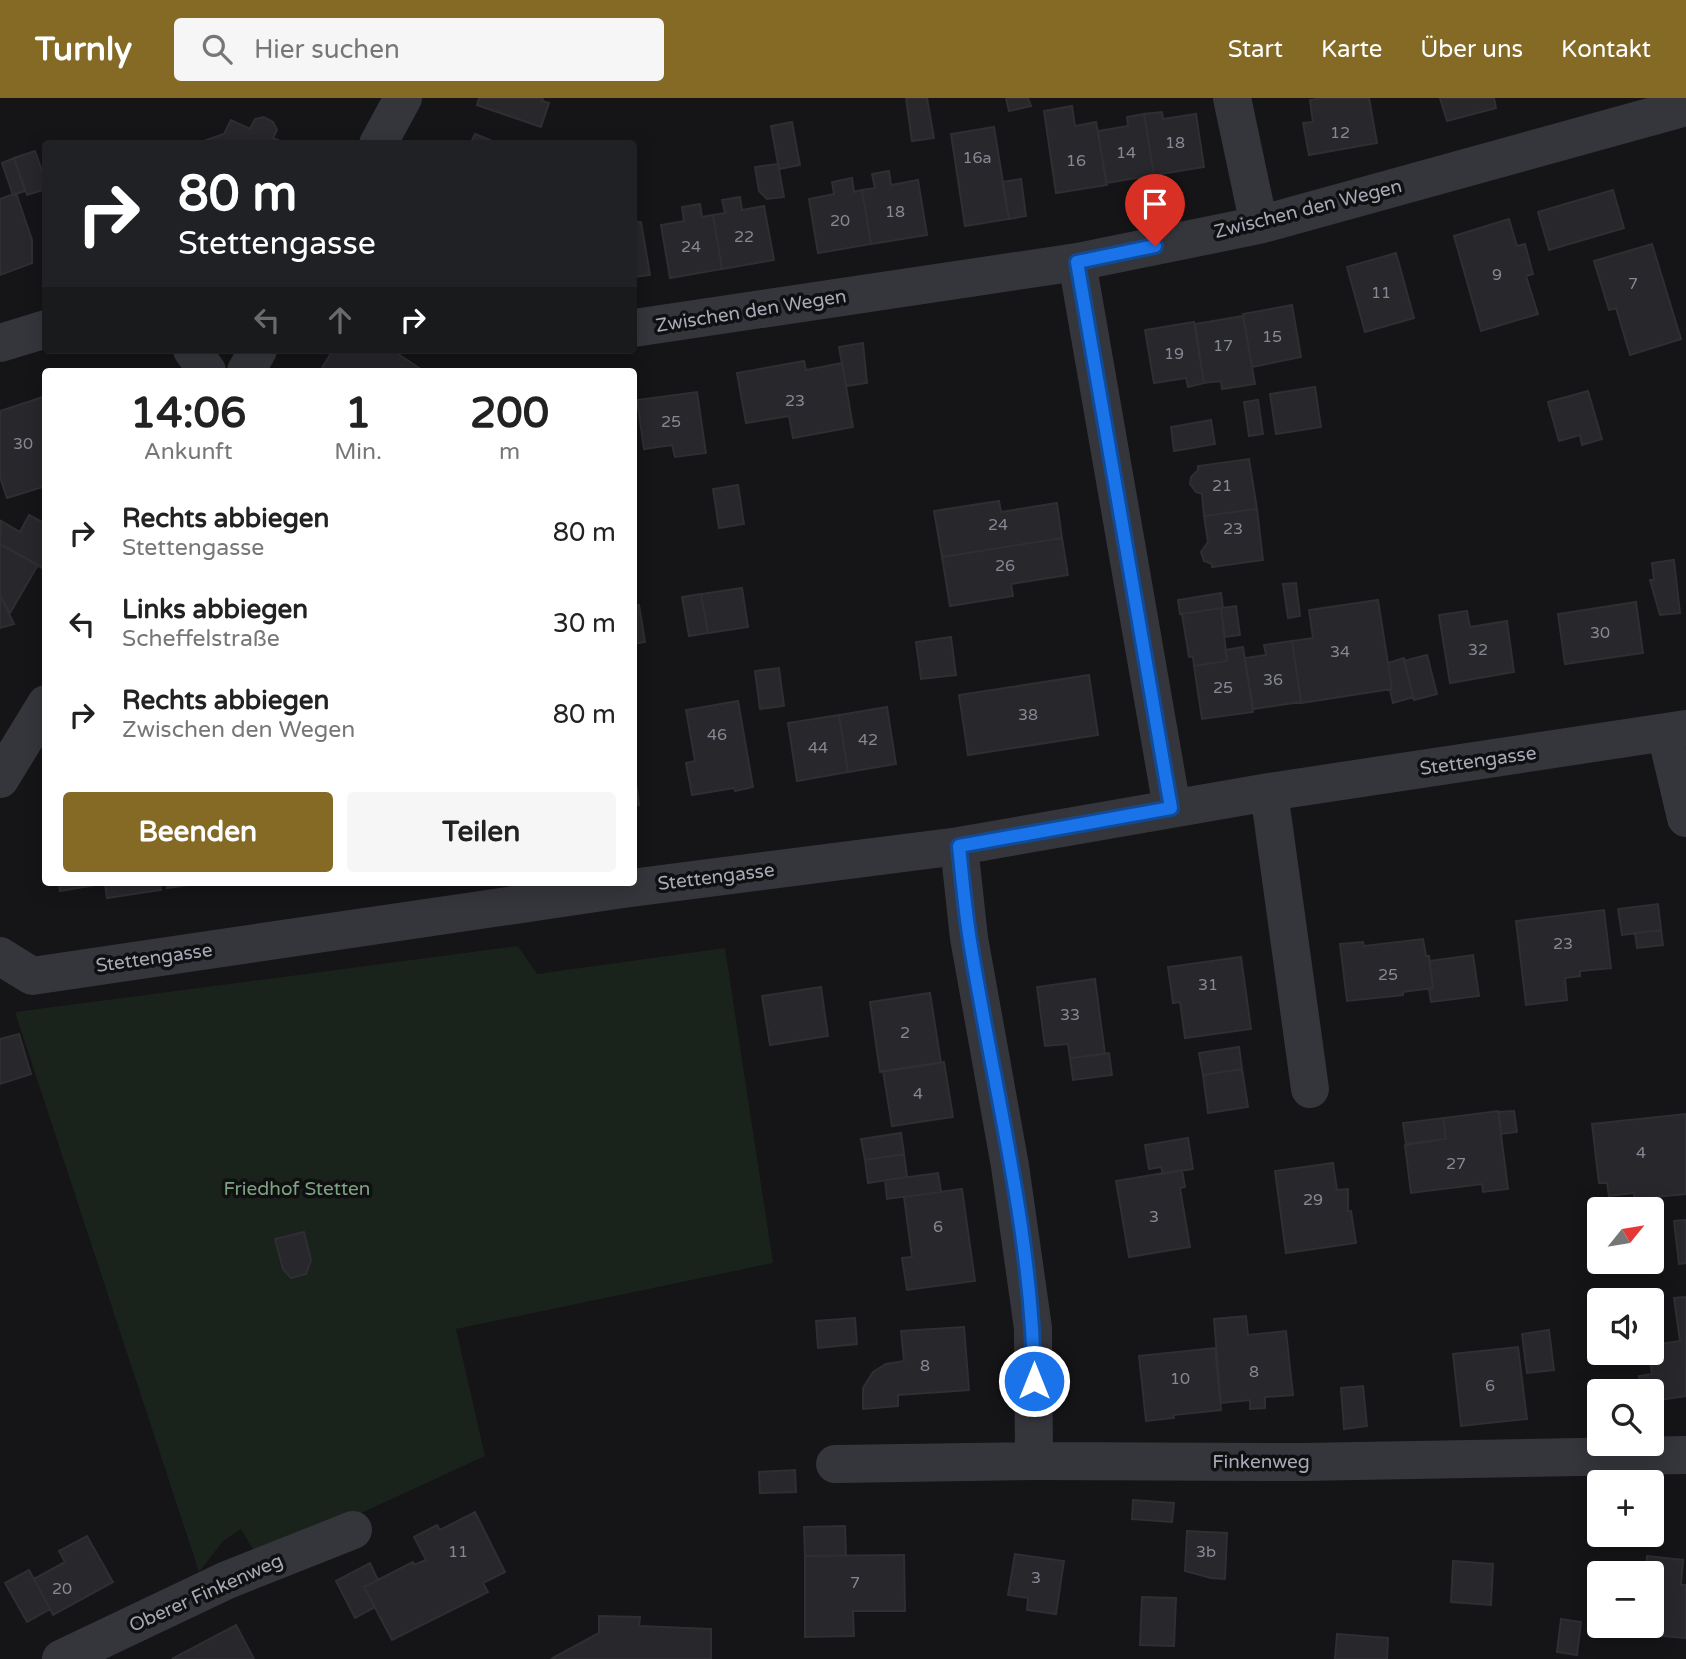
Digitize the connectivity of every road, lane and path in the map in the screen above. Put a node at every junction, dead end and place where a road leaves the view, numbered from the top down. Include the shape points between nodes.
1 (403, 98) edge
2 (1232, 98) edge
3 (1686, 107) edge
4 (380, 140) edge
5 (1259, 225) junction
6 (1077, 262) junction
7 (637, 328) edge
8 (42, 330) edge
9 (0, 343) edge
10 (42, 711) edge
11 (1676, 731) edge
12 (0, 779) edge
13 (1269, 792) junction
14 (1171, 808) junction
15 (1686, 818) edge
16 (959, 846) junction
17 (0, 956) edge
18 (1310, 1089) dead end
19 (1686, 1455) edge
20 (1034, 1461) junction
21 (835, 1464) dead end
22 (353, 1530) dead end
23 (61, 1659) edge

1 - 4 street
2 - 5 street
3 - 5 street, Zwischen den Wegen
5 - 6 street, Zwischen den Wegen
6 - 7 street, Zwischen den Wegen
6 - 14 street
8 - 9 street
10 - 12 street
11 - 13 street, Stettengasse
11 - 15 street
13 - 14 street, Stettengasse
13 - 18 street
14 - 16 street, Stettengasse
16 - 17 street, Stettengasse via 33,976
16 - 20 street via 969,938 1010,1166 1033,1328
19 - 20 street, Finkenweg
20 - 21 street, Finkenweg
22 - 23 street, Oberer Finkenweg via 227,1580

